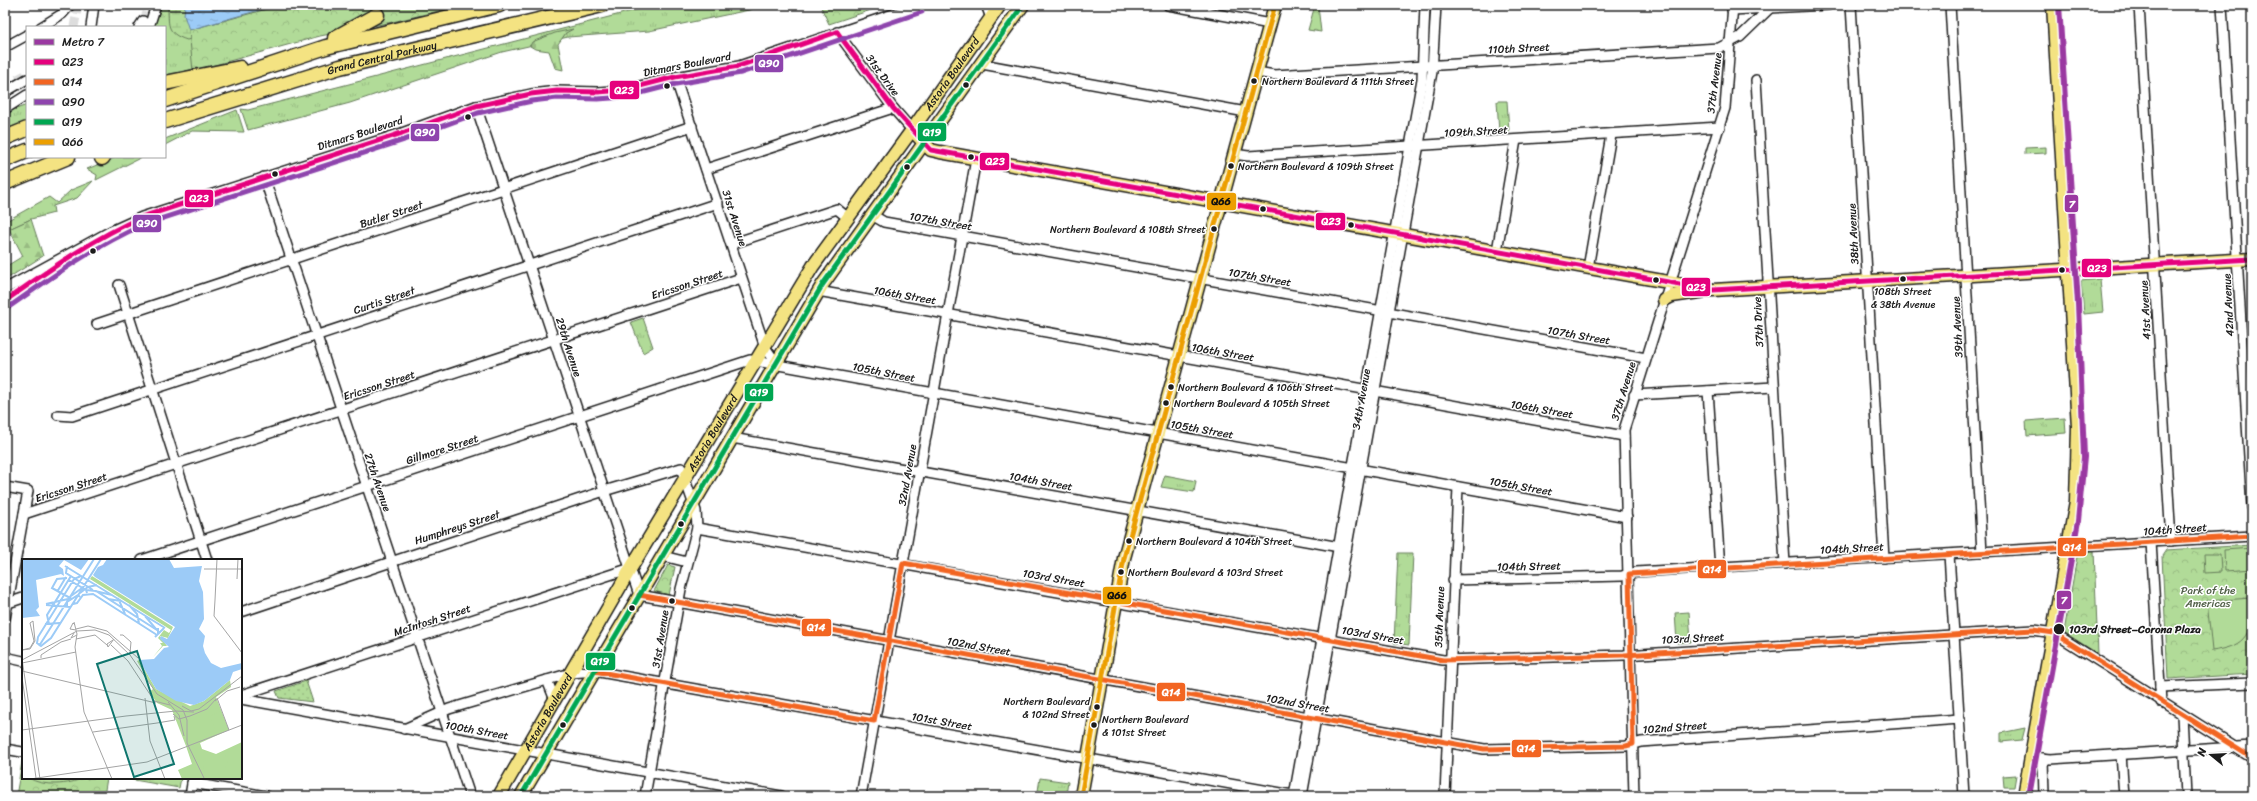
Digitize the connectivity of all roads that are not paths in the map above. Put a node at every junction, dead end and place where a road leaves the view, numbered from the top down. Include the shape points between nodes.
1 (70, 5) edge
2 (94, 5) edge
3 (156, 5) edge
4 (499, 5) edge
5 (601, 5) edge
6 (605, 5) edge
7 (920, 5) edge
8 (986, 5) edge
9 (1000, 5) edge
10 (1023, 5) edge
11 (1168, 5) edge
12 (1275, 5) edge
13 (1425, 5) edge
14 (1436, 5) edge
15 (1828, 5) edge
16 (1851, 5) edge
17 (1950, 5) edge
18 (2053, 5) edge
19 (2139, 5) edge
20 (2222, 5) edge
21 (1732, 7) edge
22 (1770, 8) junction
23 (377, 15) dead end
24 (991, 18) junction
25 (1270, 24) junction
26 (144, 25) edge
27 (42, 26) edge
28 (91, 26) edge
29 (837, 32) junction
30 (26, 36) edge
31 (1730, 42) junction
32 (5, 47) edge
33 (306, 53) junction
34 (280, 61) junction
35 (982, 64) junction
36 (1432, 65) junction
37 (1423, 66) junction
38 (1257, 72) junction
39 (675, 77) junction
40 (26, 80) edge
41 (1756, 80) dead end
42 (166, 83) edge
43 (5, 92) edge
44 (26, 96) edge
45 (26, 100) edge
46 (166, 100) edge
47 (476, 106) junction
48 (893, 108) junction
49 (5, 110) edge
50 (1246, 112) junction
51 (166, 121) edge
52 (692, 126) junction
53 (1720, 127) junction
54 (26, 129) edge
55 (912, 130) junction
56 (1611, 135) junction
57 (5, 138) edge
58 (1516, 140) junction
59 (925, 143) junction
60 (1414, 146) junction
61 (26, 150) edge
62 (1234, 154) junction
63 (66, 158) edge
64 (976, 158) junction
65 (5, 160) edge
66 (706, 169) junction
67 (264, 176) junction
68 (5, 184) edge
69 (503, 190) junction
70 (1221, 202) junction
71 (718, 203) junction
72 (872, 215) junction
73 (848, 218) junction
74 (1399, 234) junction
75 (962, 237) junction
76 (731, 244) junction
77 (1497, 251) junction
78 (70, 255) junction
79 (291, 259) junction
80 (2238, 259) junction
81 (2252, 259) edge
82 (529, 264) junction
83 (2155, 264) junction
84 (1588, 268) junction
85 (2068, 269) junction
86 (1966, 275) junction
87 (741, 278) junction
88 (1200, 279) junction
89 (1867, 281) junction
90 (1670, 282) junction
91 (119, 285) dead end
92 (1768, 287) junction
93 (5, 290) edge
94 (1713, 290) junction
95 (818, 291) junction
96 (1664, 300) junction
97 (5, 301) edge
98 (1385, 312) junction
99 (128, 313) junction
100 (947, 315) junction
101 (97, 324) dead end
102 (316, 336) junction
103 (554, 340) junction
104 (765, 347) junction
105 (1179, 356) junction
106 (1646, 358) junction
107 (753, 360) junction
108 (777, 364) junction
109 (1774, 386) junction
110 (152, 389) junction
111 (1371, 390) junction
112 (1708, 391) junction
113 (934, 393) junction
114 (1634, 395) junction
115 (341, 410) junction
116 (58, 415) dead end
117 (578, 416) junction
118 (1158, 433) junction
119 (1624, 436) junction
120 (732, 438) junction
121 (177, 466) junction
122 (681, 468) joint
123 (1357, 469) junction
124 (920, 472) junction
125 (685, 481) junction
126 (367, 486) junction
127 (5, 487) edge
128 (1458, 487) junction
129 (604, 491) junction
130 (694, 507) junction
131 (2252, 507) edge
132 (1137, 511) junction
133 (24, 514) junction
134 (1628, 517) junction
135 (697, 528) junction
136 (2252, 536) edge
137 (201, 541) junction
138 (2171, 541) junction
139 (2151, 542) junction
140 (1343, 547) junction
141 (2068, 547) junction
142 (1982, 552) junction
143 (1949, 554) junction
144 (663, 556) junction
145 (1884, 558) junction
146 (145, 559) edge
147 (208, 559) edge
148 (392, 562) junction
149 (687, 562) junction
150 (903, 563) junction
151 (1785, 564) junction
152 (631, 568) junction
153 (1720, 568) junction
154 (9, 572) edge
155 (1629, 574) junction
156 (1453, 580) junction
157 (639, 596) junction
158 (22, 598) edge
159 (1116, 602) junction
160 (8, 603) junction
161 (678, 604) junction
162 (242, 612) edge
163 (5, 619) edge
164 (2054, 633) junction
165 (1955, 635) junction
166 (418, 637) junction
167 (1326, 639) junction
168 (888, 642) junction
169 (1631, 654) junction
170 (5, 657) edge
171 (1450, 660) junction
172 (22, 661) edge
173 (583, 672) junction
174 (547, 680) junction
175 (1102, 680) junction
176 (665, 683) junction
177 (2252, 683) edge
178 (266, 687) junction
179 (2160, 687) junction
180 (242, 695) edge
181 (242, 699) edge
182 (555, 700) junction
183 (2161, 702) junction
184 (266, 704) junction
185 (443, 711) junction
186 (2182, 715) junction
187 (1313, 718) junction
188 (1960, 719) junction
189 (874, 721) junction
190 (404, 729) junction
191 (452, 738) junction
192 (1447, 742) junction
193 (1633, 744) junction
194 (2252, 746) edge
195 (2234, 747) junction
196 (5, 749) edge
197 (525, 751) junction
198 (2183, 751) junction
199 (22, 752) dead end
200 (2121, 754) junction
201 (545, 755) junction
202 (1088, 758) junction
203 (2037, 758) junction
204 (2252, 758) edge
205 (649, 772) junction
206 (193, 780) edge
207 (190, 796) edge
208 (266, 796) edge
209 (470, 796) edge
210 (499, 796) edge
211 (520, 796) edge
212 (645, 796) edge
213 (780, 796) edge
214 (861, 796) edge
215 (1081, 796) edge
216 (1297, 796) edge
217 (1445, 796) edge
218 (1634, 796) edge
219 (1964, 796) edge
220 (2024, 796) edge
221 (2044, 796) edge
222 (2124, 796) edge
223 (2186, 796) edge

1 - 27 street via 62,14
2 - 28 street
3 - 26 street
4 - 33 highway
5 - 6 highway, Grand Central Parkway
5 - 51 highway, Grand Central Parkway via 340,67
7 - 29 street, Ditmars Boulevard
8 - 24 street
9 - 24 main road, Astoria Boulevard
10 - 35 main road, Astoria Boulevard
11 - 25 street
12 - 25 main road
13 - 37 street, 34th Avenue
14 - 36 street, 34th Avenue
15 - 22 street
16 - 89 street, 38th Avenue
17 - 86 street, 39th Avenue
18 - 85 main road
19 - 83 street, 41st Avenue
20 - 80 street, 42nd Avenue
21 - 22 street
21 - 31 street, 37th Avenue
22 - 31 street, 110th Street
23 - 33 highway
24 - 55 main road, Astoria Boulevard
25 - 38 main road
29 - 39 street, Ditmars Boulevard via 739,66
29 - 48 street, 31st Drive
30 - 32 street
31 - 36 street, 110th Street via 1719,48
31 - 53 street, 37th Avenue via 1727,96
33 - 34 highway
34 - 42 highway
34 - 46 highway
35 - 50 street
35 - 59 main road, Astoria Boulevard
36 - 37 street, 110th Street
36 - 60 street, 34th Avenue
37 - 38 street, 110th Street via 1274,75
37 - 60 street, 34th Avenue
38 - 50 main road
39 - 47 street, Ditmars Boulevard via 624,90 557,91
39 - 52 street, 31st Avenue
40 - 43 street
41 - 92 street, 37th Drive
44 - 49 street
45 - 49 street
47 - 67 street, Ditmars Boulevard via 402,133
47 - 69 street, 29th Avenue
48 - 55 street, 31st Drive
48 - 66 street
50 - 62 main road
52 - 66 street, 31st Avenue
52 - 69 street, Butler Street
53 - 56 street, 109th Street
53 - 90 street, 37th Avenue
54 - 57 highway
55 - 59 main road
55 - 73 main road, Astoria Boulevard
56 - 58 street, 109th Street
56 - 84 street
58 - 60 street, 109th Street
58 - 77 street
59 - 64 main road via 931,150
59 - 72 main road, Astoria Boulevard
60 - 62 street, 109th Street via 1248,156
60 - 74 street, 34th Avenue
61 - 65 highway
62 - 70 main road
63 - 68 highway
64 - 70 main road
64 - 75 street, 32nd Avenue
66 - 71 street, 31st Avenue
67 - 78 street, Ditmars Boulevard via 142,217 110,231
67 - 79 street, 27th Avenue
69 - 79 street, Butler Street
69 - 82 street, 29th Avenue
70 - 74 main road
70 - 88 main road
71 - 76 street, 31st Avenue
71 - 82 street, Curtis Street
72 - 75 street, 107th Street via 879,221
72 - 95 main road, Astoria Boulevard
73 - 76 street via 837,209
73 - 104 main road, Astoria Boulevard via 813,266
74 - 77 main road
74 - 98 street, 34th Avenue
75 - 88 street, 107th Street
75 - 100 street, 32nd Avenue
76 - 87 street, 31st Avenue
77 - 84 main road
78 - 93 street, Ditmars Boulevard via 21,279
78 - 97 street, Ditmars Boulevard
79 - 99 street, Butler Street
79 - 102 street, 27th Avenue
80 - 81 main road
80 - 83 main road
80 - 131 street, 42nd Avenue
82 - 102 street, Curtis Street
82 - 103 street, 29th Avenue
83 - 85 main road
83 - 138 street, 41st Avenue
84 - 90 main road
85 - 86 main road
85 - 141 main road via 2078,449 2076,501
86 - 89 main road
86 - 142 street, 39th Avenue
87 - 103 street, Ericsson Street
87 - 104 street, 31st Avenue
88 - 98 street, 107th Street
88 - 105 main road
89 - 92 main road
89 - 145 street, 38th Avenue
90 - 94 main road
90 - 96 street, 37th Avenue
91 - 99 street
92 - 94 main road
92 - 109 street, 37th Drive
94 - 96 main road via 1672,296
95 - 100 street, 106th Street
95 - 108 main road, Astoria Boulevard
96 - 106 street, 37th Avenue
98 - 106 street, 107th Street
98 - 111 street, 34th Avenue
99 - 101 street, Butler Street
99 - 110 street
100 - 105 street, 106th Street
100 - 113 street, 32nd Avenue
102 - 110 street, Curtis Street
102 - 115 street, 27th Avenue
103 - 115 street, Ericsson Street
103 - 117 street, 29th Avenue
104 - 107 main road, Astoria Boulevard
104 - 108 street, 31st Avenue
105 - 111 street, 106th Street
105 - 118 main road
106 - 114 street, 37th Avenue
107 - 108 street, 105th Street
107 - 117 street, Gillmore Street
107 - 125 main road, Astoria Boulevard
108 - 113 street, 105th Street
108 - 120 main road, Astoria Boulevard
109 - 112 street
109 - 151 street, 37th Drive
110 - 116 street, Curtis Street via 72,416
110 - 121 street
111 - 119 street, 106th Street
111 - 123 street, 34th Avenue
112 - 114 street
112 - 153 street
113 - 118 street, 105th Street
113 - 124 street, 32nd Avenue
114 - 119 street, 37th Avenue
115 - 121 street, Ericsson Street
115 - 126 street, 27th Avenue
117 - 126 street, Gillmore Street
117 - 129 street, 29th Avenue
118 - 123 street, 105th Street
118 - 132 main road
119 - 134 street, 37th Avenue
120 - 124 street, 104th Street
120 - 130 main road, Astoria Boulevard
121 - 133 street, Ericsson Street
121 - 137 street
122 - 125 street, 31st Avenue
122 - 129 street, Humphreys Street
123 - 128 street, 105th Street
123 - 140 street, 34th Avenue
124 - 132 street, 104th Street
124 - 150 street, 32nd Avenue
125 - 130 street, 31st Avenue
125 - 152 main road, Astoria Boulevard
126 - 137 street, Gillmore Street
126 - 148 street, 27th Avenue
127 - 133 street via 28,491
128 - 134 street, 105th Street
128 - 156 street, 35th Avenue
129 - 148 street, Humphreys Street
129 - 152 street, 29th Avenue
130 - 135 street, 31st Avenue
130 - 144 main road, Astoria Boulevard
132 - 140 street, 104th Street
132 - 159 main road via 1124,558
133 - 154 street
134 - 155 street, 37th Avenue
135 - 149 street, 31st Avenue
135 - 150 street, 103rd Street
136 - 138 street, 104th Street
137 - 146 street, Gillmore Street
137 - 147 street
138 - 139 street, 104th Street
139 - 141 street, 104th Street
139 - 179 street
140 - 167 street, 34th Avenue
141 - 142 street, 104th Street
141 - 164 main road
142 - 143 street, 104th Street
143 - 145 street, 104th Street
143 - 165 street
144 - 149 street
144 - 157 main road, Astoria Boulevard
145 - 151 street, 104th Street
148 - 162 street, Humphreys Street
148 - 166 street, 27th Avenue
149 - 161 street, 31st Avenue
150 - 159 street, 103rd Street
150 - 168 street, 32nd Avenue
151 - 153 street, 104th Street
152 - 157 street, 29th Avenue
152 - 166 street, McIntosh Street
152 - 173 main road, Astoria Boulevard
153 - 155 street, 104th Street
154 - 160 street
155 - 156 street, 104th Street
155 - 169 street, 37th Avenue
156 - 171 street, 35th Avenue
157 - 161 street, 102nd Street
157 - 173 main road, Astoria Boulevard
158 - 160 street
159 - 167 street, 103rd Street
159 - 175 main road
160 - 163 street
161 - 168 street, 102nd Street
161 - 176 street, 31st Avenue
164 - 165 street, 103rd Street via 2033,630
164 - 183 street
164 - 203 main road
165 - 169 street, 103rd Street
165 - 188 street
166 - 178 street, McIntosh Street
166 - 185 street, 27th Avenue
167 - 171 street, 103rd Street
167 - 187 street, 34th Avenue
168 - 175 street, 102nd Street
168 - 189 street, 32nd Avenue
169 - 171 street, 103rd Street
169 - 193 street, 37th Avenue
170 - 172 street
171 - 192 street, 35th Avenue
173 - 174 street
173 - 176 street, 101st Street
173 - 182 main road, Astoria Boulevard
173 - 201 main road, Astoria Boulevard
174 - 182 street
174 - 185 street
175 - 187 street, 102nd Street
175 - 202 main road
176 - 189 street, 101st Street
176 - 205 street, 31st Avenue
177 - 179 street
178 - 180 street, McIntosh Street
178 - 184 street
179 - 183 street
181 - 184 street, 100th Street
182 - 197 main road, Astoria Boulevard
183 - 186 street
184 - 190 street, 100th Street
185 - 190 street
185 - 191 street, 27th Avenue
186 - 195 street
186 - 198 street
187 - 192 street, 102nd Street
187 - 216 street, 34th Avenue
188 - 193 street, 102nd Street
188 - 219 street
189 - 202 street, 101st Street
189 - 214 street, 32nd Avenue
190 - 191 street, 100th Street
191 - 197 street, 100th Street
191 - 209 street, 27th Avenue
192 - 193 street, 102nd Street via 1484,749
192 - 217 street, 35th Avenue
193 - 218 street, 37th Avenue
194 - 195 street
195 - 198 street
195 - 204 street
196 - 199 street
197 - 201 street, 100th Street
197 - 210 main road, Astoria Boulevard
198 - 200 street
198 - 223 street
200 - 203 street
200 - 222 street
201 - 205 street, 100th Street
201 - 211 main road, Astoria Boulevard
202 - 215 main road
202 - 216 street, 101st Street
203 - 220 main road
203 - 221 street
205 - 212 street, 31st Avenue
205 - 213 street, 100th Street
206 - 207 street
206 - 208 street

